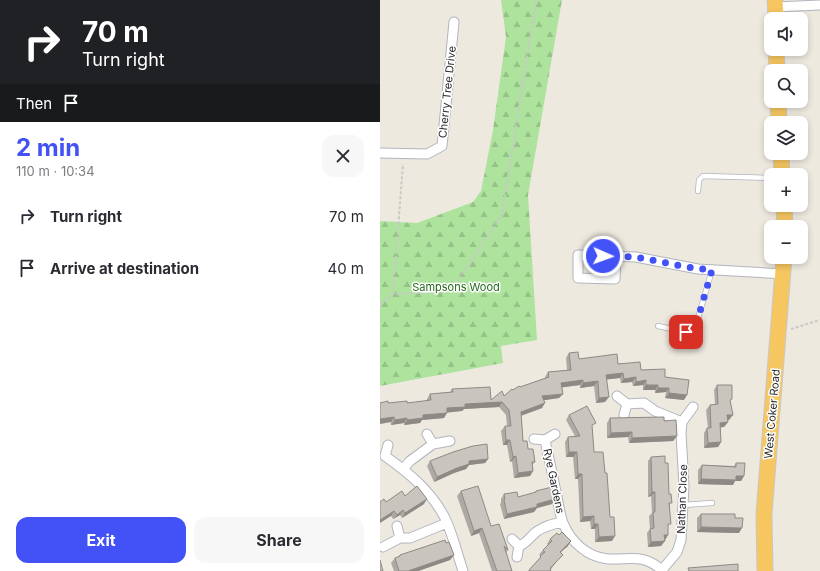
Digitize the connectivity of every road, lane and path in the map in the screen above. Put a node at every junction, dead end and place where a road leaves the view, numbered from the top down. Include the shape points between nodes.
1 (536, 0) edge
2 (820, 5) edge
3 (775, 8) edge
4 (454, 22) dead end
5 (380, 154) edge
6 (404, 154) junction
7 (764, 178) edge
8 (698, 191) dead end
9 (616, 256) junction
10 (784, 264) edge
11 (712, 270) junction
12 (784, 274) junction
13 (393, 294) junction
14 (380, 304) edge
15 (820, 320) edge
16 (658, 326) dead end
17 (779, 332) junction
18 (618, 396) dead end
19 (627, 404) junction
20 (693, 407) dead end
21 (624, 415) dead end
22 (682, 422) junction
23 (427, 434) dead end
24 (555, 434) dead end
25 (534, 439) dead end
26 (545, 440) junction
27 (450, 441) dead end
28 (433, 444) junction
29 (388, 445) dead end
30 (382, 457) edge
31 (403, 469) junction
32 (712, 503) dead end
33 (683, 505) junction
34 (447, 522) junction
35 (562, 522) junction
36 (397, 526) dead end
37 (400, 538) junction
38 (512, 539) dead end
39 (519, 546) junction
40 (382, 547) dead end
41 (518, 557) dead end
42 (463, 571) edge
43 (662, 571) edge
44 (765, 571) edge

1 - 13 path via 502,215 451,291
2 - 3 street
4 - 6 street, Cherry Tree Drive via 442,146 427,154
5 - 6 street, Cherry Tree Drive
6 - 13 path
7 - 8 lane via 703,176 699,180
9 - 9 street via 578,255 578,278 615,279
9 - 11 street
10 - 12 highway, West Coker Road
11 - 12 street
11 - 16 lane via 696,325 686,332
12 - 17 highway, West Coker Road
13 - 14 path
15 - 17 path
17 - 44 highway, West Coker Road via 764,514
18 - 19 street
19 - 21 street
19 - 22 street via 644,404 654,411
20 - 22 street
22 - 33 street, Nathan Close
23 - 28 street
24 - 26 street, Rye Gardens
25 - 26 street, Rye Gardens
26 - 35 street, Rye Gardens
27 - 28 street
28 - 31 street
29 - 30 street
30 - 31 street
31 - 34 street via 430,495
32 - 33 lane
33 - 43 street, Nathan Close via 678,552
34 - 37 street via 410,538
34 - 42 street
35 - 39 street, Rye Gardens via 542,529 526,544
35 - 43 street, Rye Gardens via 572,540 589,553 609,559 645,560
36 - 37 street
37 - 40 street
38 - 39 street
39 - 41 street

